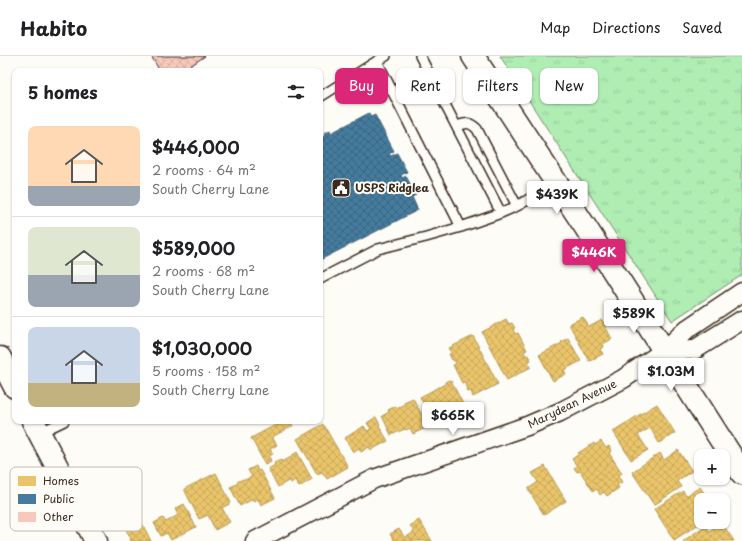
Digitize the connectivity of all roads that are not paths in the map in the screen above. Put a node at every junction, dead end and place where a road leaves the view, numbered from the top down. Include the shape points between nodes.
1 (386, 56) edge
2 (420, 56) edge
3 (473, 56) edge
4 (377, 61) junction
5 (323, 95) edge
6 (456, 126) junction
7 (557, 183) junction
8 (517, 206) junction
9 (501, 213) junction
10 (461, 227) junction
11 (323, 277) edge
12 (742, 292) edge
13 (742, 320) edge
14 (664, 351) junction
15 (0, 358) edge
16 (12, 381) edge
17 (50, 424) edge
18 (36, 427) edge
19 (57, 467) edge
20 (742, 473) edge
21 (91, 531) edge
22 (96, 541) edge
23 (255, 541) edge

1 - 4 lane
2 - 6 lane
3 - 7 street
4 - 5 lane
4 - 10 lane
6 - 8 lane via 466,123 477,129
6 - 9 lane
7 - 8 lane
7 - 14 street
8 - 9 lane
9 - 10 lane
10 - 11 lane via 378,249
12 - 14 street, Marydean Avenue via 686,329
13 - 14 street via 694,350
14 - 20 street
14 - 23 street, Marydean Avenue via 623,379 560,412 374,479
15 - 16 street
17 - 18 lane
18 - 19 street
21 - 22 street

